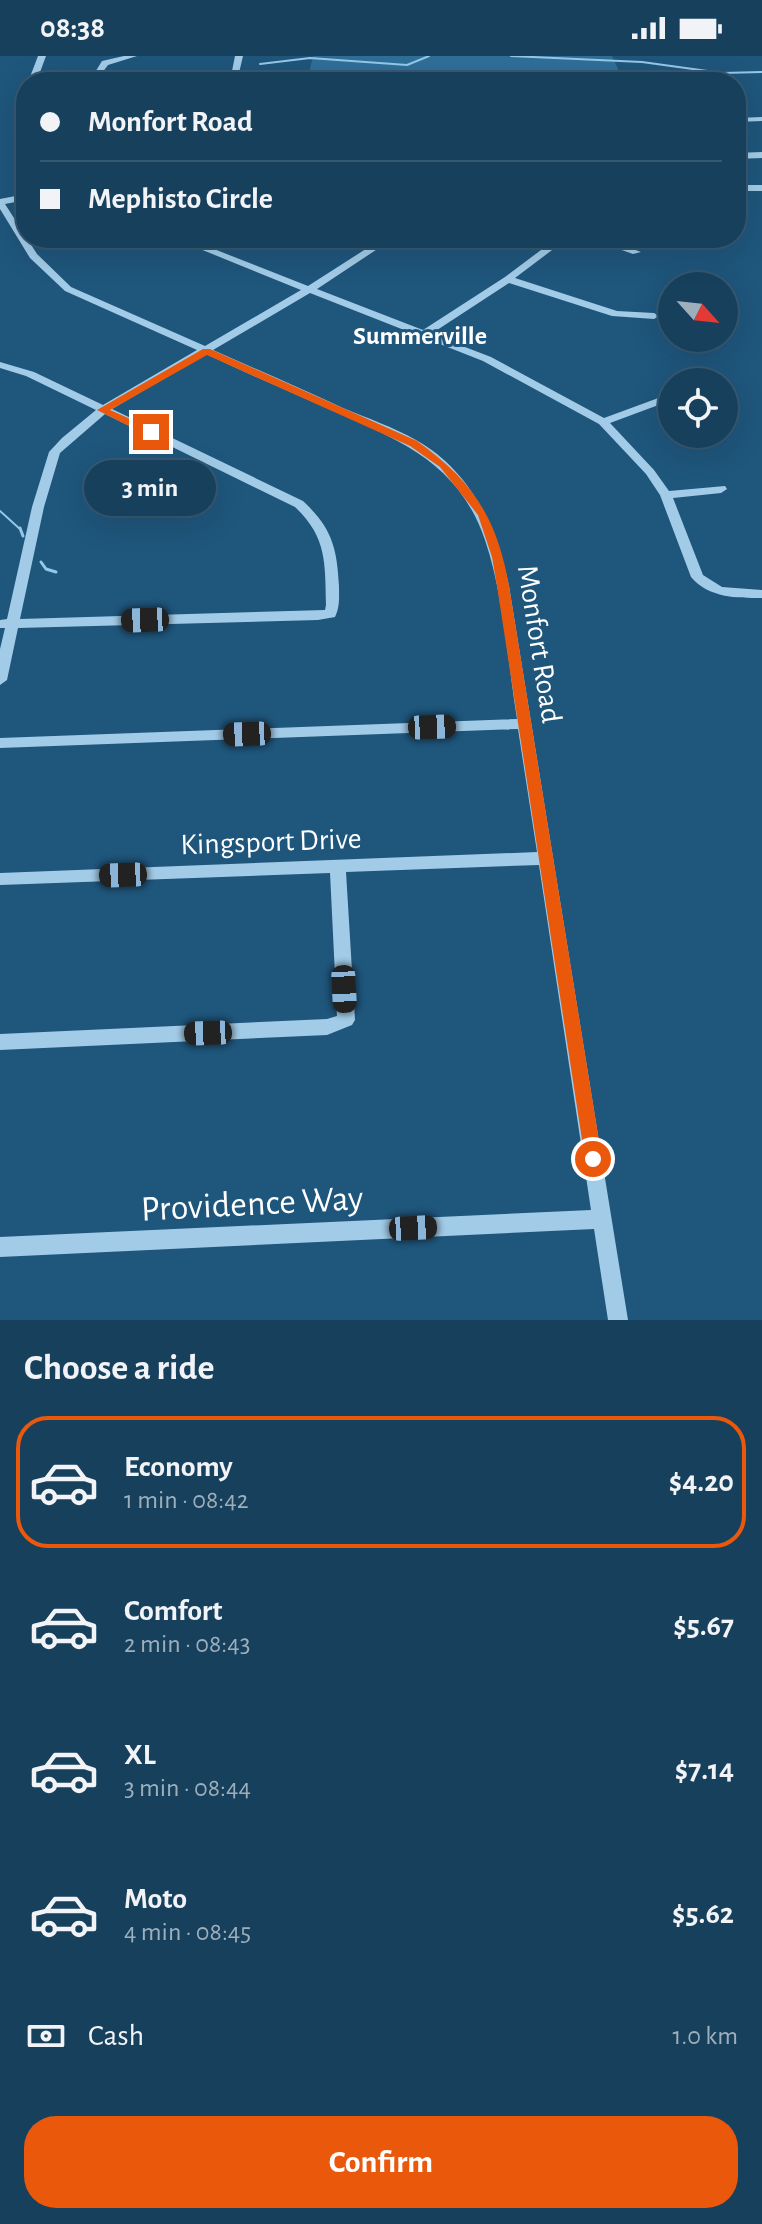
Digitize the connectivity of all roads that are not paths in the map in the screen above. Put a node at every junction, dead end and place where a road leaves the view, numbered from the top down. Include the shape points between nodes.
1 (133, 56) edge
2 (99, 72) edge
3 (0, 202) edge
4 (16, 228) edge
5 (28, 248) edge
6 (204, 248) edge
7 (377, 248) edge
8 (550, 248) edge
9 (624, 248) edge
10 (636, 252) dead end
11 (508, 279) junction
12 (309, 290) junction
13 (654, 316) dead end
14 (424, 334) junction
15 (207, 351) junction
16 (0, 365) edge
17 (658, 401) edge
18 (103, 410) junction
19 (603, 422) junction
20 (721, 489) dead end
21 (666, 495) junction
22 (762, 594) edge
23 (0, 624) edge
24 (14, 624) junction
25 (0, 680) edge
26 (524, 724) junction
27 (0, 743) edge
28 (545, 858) junction
29 (338, 867) junction
30 (0, 879) edge
31 (0, 1042) edge
32 (603, 1219) junction
33 (0, 1247) edge
34 (618, 1320) edge

1 - 2 street via 105,63
3 - 4 street, Monfort Road
5 - 15 street, Monfort Road via 68,289
6 - 12 street
7 - 12 street
8 - 11 street
9 - 10 street
11 - 13 street via 616,314
11 - 14 street
12 - 14 street
12 - 15 street
14 - 19 street via 487,359
15 - 18 street
15 - 26 street, Monfort Road via 413,443 444,465 470,495 483,514 498,557
16 - 18 street
17 - 19 street
18 - 24 street via 55,452
18 - 24 street via 299,504 318,520 328,544 330,614
19 - 21 street
20 - 21 street
21 - 22 street via 705,586
23 - 24 street
24 - 25 street
26 - 27 street
26 - 28 street, Monfort Road
28 - 29 street, Kingsport Drive
28 - 32 street, Monfort Road
29 - 30 street, Kingsport Drive
29 - 31 street via 346,1020 327,1027
32 - 33 street, Providence Way
32 - 34 street, Monfort Road

